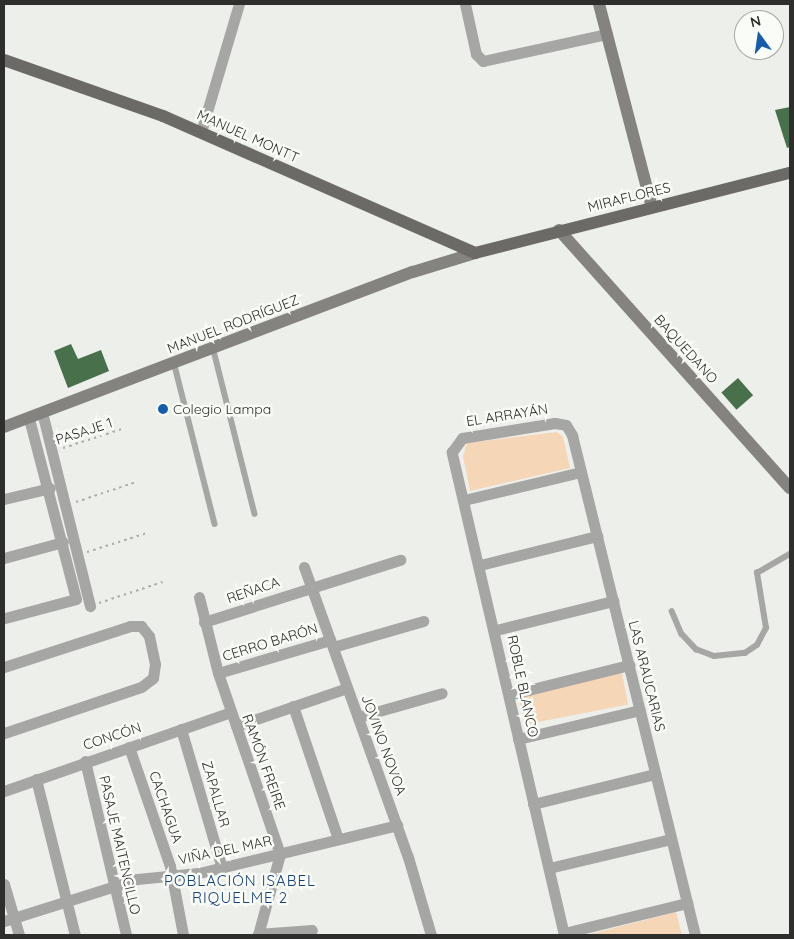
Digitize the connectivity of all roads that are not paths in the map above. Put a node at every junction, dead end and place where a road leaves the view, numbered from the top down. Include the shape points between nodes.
1 (239, 4) edge
2 (465, 4) edge
3 (599, 4) edge
4 (604, 10) edge
5 (607, 34) junction
6 (4, 60) edge
7 (202, 132) junction
8 (790, 173) edge
9 (652, 207) junction
10 (559, 230) junction
11 (475, 252) junction
12 (213, 347) junction
13 (174, 362) junction
14 (42, 412) junction
15 (29, 418) junction
16 (566, 425) joint
17 (4, 427) edge
18 (455, 443) joint
19 (581, 472) junction
20 (50, 488) junction
21 (790, 488) edge
22 (4, 499) edge
23 (464, 500) junction
24 (255, 514) dead end
25 (214, 524) dead end
26 (597, 536) junction
27 (63, 542) junction
28 (790, 554) edge
29 (4, 558) edge
30 (400, 560) dead end
31 (480, 565) junction
32 (304, 567) dead end
33 (311, 586) junction
34 (199, 597) dead end
35 (613, 601) junction
36 (90, 606) road end
37 (672, 611) dead end
38 (5, 618) edge
39 (423, 621) dead end
40 (204, 622) junction
41 (496, 630) junction
42 (331, 644) junction
43 (629, 665) junction
44 (4, 668) edge
45 (218, 673) junction
46 (347, 688) junction
47 (442, 693) dead end
48 (512, 694) junction
49 (293, 706) junction
50 (640, 710) junction
51 (231, 712) junction
52 (358, 717) junction
53 (236, 726) junction
54 (181, 729) junction
55 (4, 732) edge
56 (518, 739) junction
57 (129, 747) junction
58 (85, 761) junction
59 (655, 774) junction
60 (36, 779) junction
61 (4, 791) edge
62 (533, 804) junction
63 (396, 825) junction
64 (671, 838) junction
65 (338, 840) junction
66 (280, 854) junction
67 (222, 868) junction
68 (548, 868) junction
69 (170, 876) junction
70 (4, 884) edge
71 (114, 886) junction
72 (66, 902) junction
73 (687, 903) junction
74 (9, 920) edge
75 (312, 930) dead end
76 (258, 934) edge
77 (564, 934) edge
78 (19, 935) edge
79 (75, 935) edge
80 (126, 935) edge
81 (183, 935) edge
82 (430, 935) edge
83 (695, 935) edge

1 - 7 street
2 - 5 street via 476,54 483,61
3 - 4 street
4 - 5 street
5 - 9 street
6 - 7 main road, MANUEL MONTT
7 - 11 main road, MANUEL MONTT
8 - 9 main road, MIRAFLORES
9 - 10 main road, MIRAFLORES
10 - 11 main road, MIRAFLORES
10 - 21 street, BAQUEDANO
11 - 12 street, MANUEL RODRÍGUEZ
12 - 13 street, MANUEL RODRÍGUEZ
12 - 24 lane
13 - 14 street, MANUEL RODRÍGUEZ
13 - 25 lane
14 - 15 street, MANUEL RODRÍGUEZ
14 - 36 street
15 - 17 street, MANUEL RODRÍGUEZ
15 - 20 street
16 - 18 street, EL ARRAYÁN via 555,423 477,435
16 - 19 street, LAS ARAUCARIAS
18 - 23 street, ROBLE BLANCO via 453,456
19 - 23 street
19 - 26 street, LAS ARAUCARIAS
20 - 22 street
20 - 27 street
23 - 31 street, ROBLE BLANCO
26 - 31 street
26 - 35 street, LAS ARAUCARIAS
27 - 29 street
27 - 38 street via 76,599
28 - 37 lane via 757,572 766,628 752,650 726,656 701,652 686,640
30 - 33 street, REÑACA
31 - 41 street, ROBLE BLANCO
32 - 33 street, JOVINO NOVOA
33 - 40 street, REÑACA
33 - 42 street, JOVINO NOVOA
34 - 40 street, RAMÓN FREIRE
35 - 41 street
35 - 43 street, LAS ARAUCARIAS
39 - 42 street, CERRO BARÓN
40 - 45 street, RAMÓN FREIRE
41 - 48 street, ROBLE BLANCO
42 - 45 street, CERRO BARÓN
42 - 46 street, JOVINO NOVOA
43 - 48 street
43 - 50 street, LAS ARAUCARIAS
44 - 55 street via 130,626 141,626 149,636 155,664 153,678 141,687
45 - 51 street, RAMÓN FREIRE
46 - 49 street
46 - 52 street, JOVINO NOVOA
47 - 52 street
48 - 56 street, ROBLE BLANCO
49 - 53 street
49 - 65 street
50 - 56 street
50 - 59 street, LAS ARAUCARIAS
51 - 53 street, RAMÓN FREIRE
51 - 54 street, CONCÓN
52 - 63 street, JOVINO NOVOA
53 - 66 street, RAMÓN FREIRE
54 - 57 street, CONCÓN
54 - 67 street, ZAPALLAR
56 - 62 street, ROBLE BLANCO
57 - 58 street, CONCÓN
57 - 69 street, CACHAGUA
58 - 60 street, CONCÓN
58 - 71 street, PASAJE MAITENCILLO
59 - 62 street
59 - 64 street, LAS ARAUCARIAS
60 - 61 street, CONCÓN
60 - 72 street
62 - 68 street, ROBLE BLANCO
63 - 65 street, VIÑA DEL MAR
63 - 82 street, JOVINO NOVOA
64 - 68 street
64 - 73 street, LAS ARAUCARIAS
65 - 66 street, VIÑA DEL MAR
66 - 67 street, VIÑA DEL MAR
66 - 76 street
67 - 69 street, VIÑA DEL MAR
68 - 77 street, ROBLE BLANCO
69 - 71 street, VIÑA DEL MAR
69 - 81 street, CACHAGUA
70 - 74 street
71 - 72 street, VIÑA DEL MAR
71 - 80 street, PASAJE MAITENCILLO
72 - 74 street, VIÑA DEL MAR
72 - 79 street
73 - 77 street
73 - 83 street, LAS ARAUCARIAS
74 - 78 street
75 - 76 street

